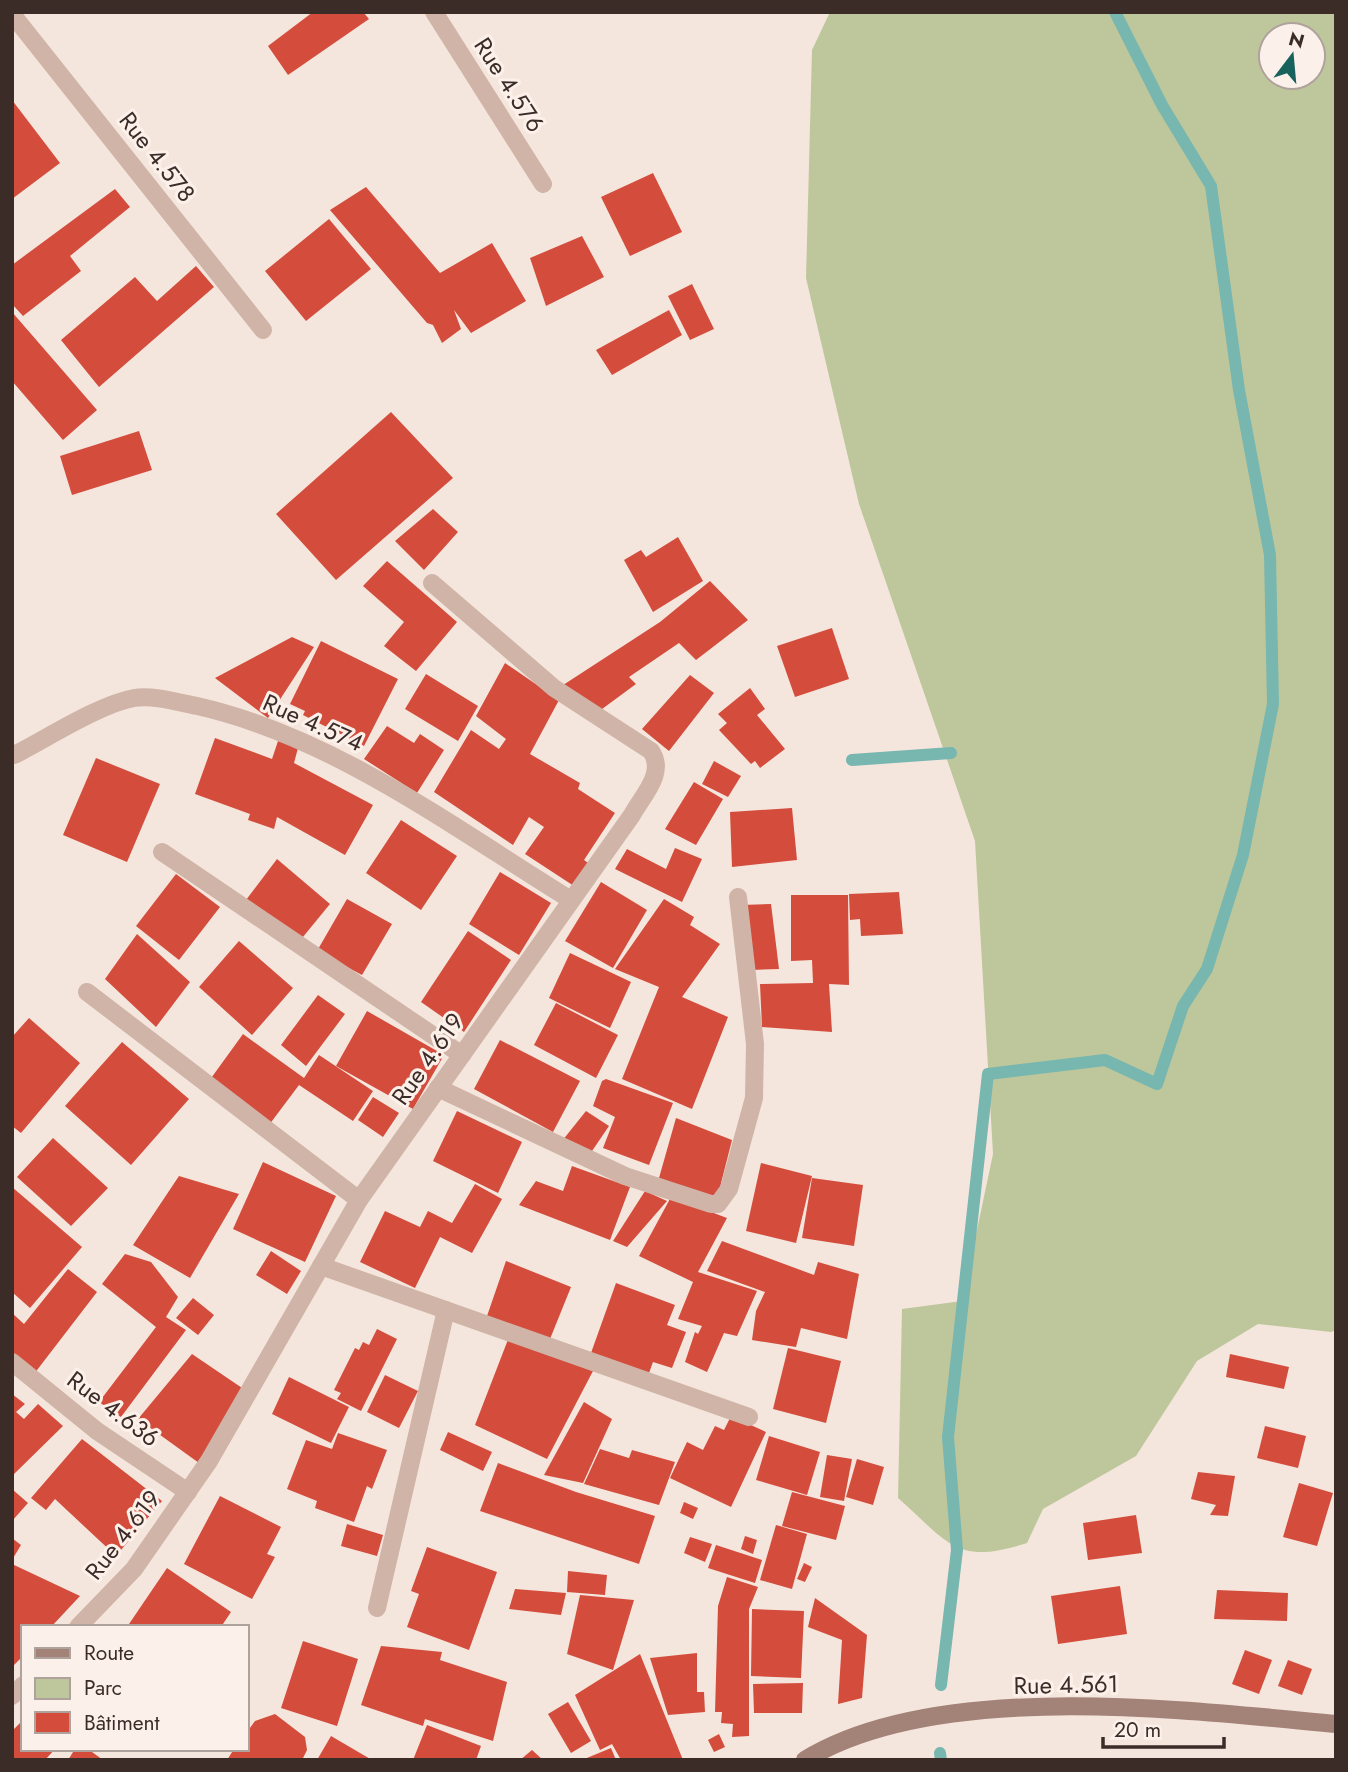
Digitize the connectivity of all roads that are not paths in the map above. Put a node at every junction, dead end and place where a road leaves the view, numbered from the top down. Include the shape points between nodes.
1 (434, 12) edge
2 (12, 14) edge
3 (543, 184) dead end
4 (263, 330) dead end
5 (432, 583) dead end
6 (13, 757) edge
7 (162, 852) dead end
8 (738, 898) dead end
9 (571, 900) junction
10 (87, 992) dead end
11 (462, 1055) junction
12 (438, 1088) junction
13 (359, 1200) junction
14 (321, 1266) junction
15 (446, 1310) junction
16 (12, 1362) edge
17 (749, 1417) dead end
18 (188, 1492) junction
19 (377, 1608) dead end
20 (80, 1625) edge
21 (1336, 1724) edge
22 (805, 1760) edge

1 - 3 street, Rue 4.576
2 - 4 street, Rue 4.578
5 - 9 street, Rue 4.619 via 554,688 651,751 658,761 657,772 632,815
6 - 9 street, Rue 4.574 via 134,698 233,714 342,759
7 - 11 street
8 - 12 street via 755,1044 754,1097 729,1189 718,1203 625,1176
9 - 11 street, Rue 4.619
10 - 13 street
11 - 12 street, Rue 4.619
12 - 13 street, Rue 4.619
13 - 14 street, Rue 4.619
14 - 15 street
14 - 18 street, Rue 4.619
15 - 17 street
15 - 19 street
16 - 18 street, Rue 4.636 via 97,1431
18 - 20 street, Rue 4.619 via 134,1569
21 - 22 main road, Rue 4.561 via 1194,1710 1015,1708 892,1724 831,1744

